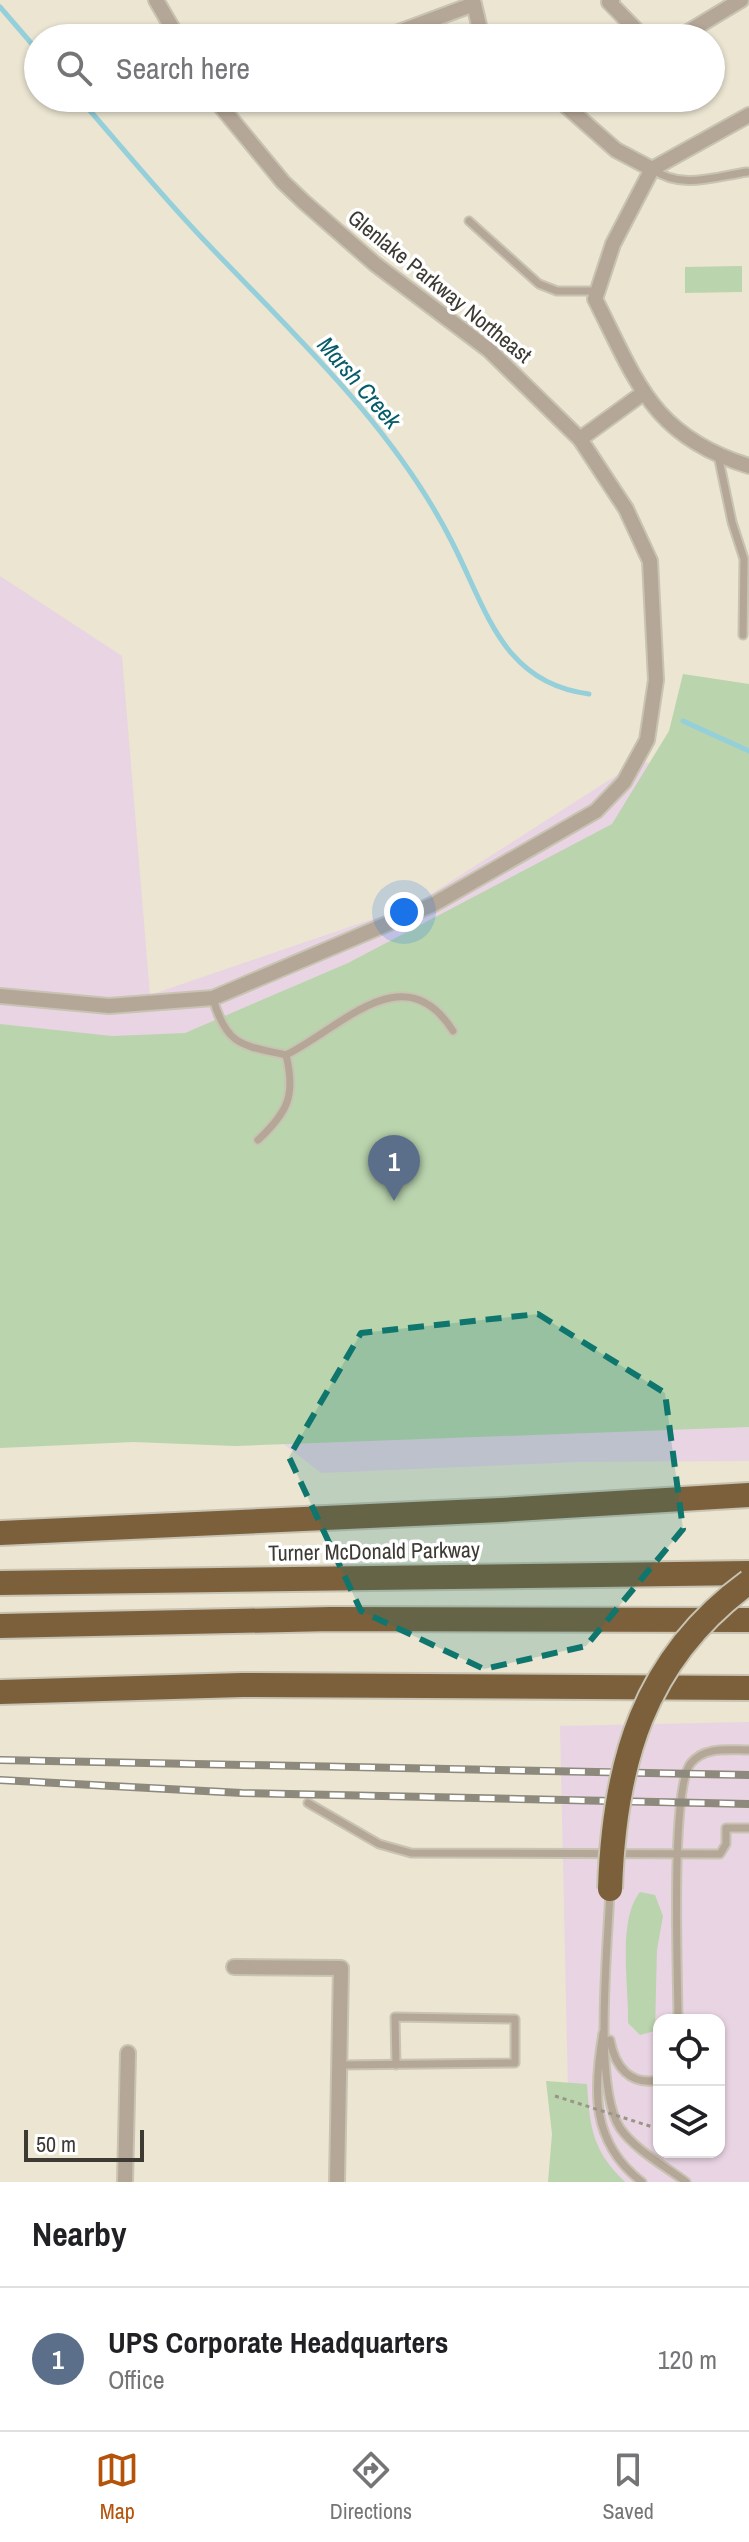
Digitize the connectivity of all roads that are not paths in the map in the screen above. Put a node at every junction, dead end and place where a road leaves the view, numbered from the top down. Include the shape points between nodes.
1 (156, 0) edge
2 (612, 0) edge
3 (741, 0) edge
4 (170, 24) edge
5 (420, 24) edge
6 (479, 24) edge
7 (630, 24) edge
8 (701, 24) edge
9 (226, 112) edge
10 (573, 112) edge
11 (749, 115) edge
12 (652, 169) junction
13 (747, 172) dead end
14 (469, 221) dead end
15 (597, 291) junction
16 (642, 394) junction
17 (580, 439) junction
18 (718, 453) junction
19 (749, 466) edge
20 (743, 635) dead end
21 (0, 996) edge
22 (213, 998) junction
23 (453, 1031) dead end
24 (286, 1055) junction
25 (258, 1140) dead end
26 (749, 1495) edge
27 (0, 1533) edge
28 (749, 1573) edge
29 (749, 1582) edge
30 (0, 1583) edge
31 (749, 1620) edge
32 (0, 1626) edge
33 (749, 1688) edge
34 (0, 1692) edge
35 (749, 1750) edge
36 (308, 1803) dead end
37 (749, 1828) edge
38 (679, 1854) junction
39 (610, 1889) joint
40 (234, 1967) dead end
41 (678, 2014) edge
42 (606, 2015) junction
43 (128, 2053) dead end
44 (339, 2065) junction
45 (396, 2065) junction
46 (653, 2081) edge
47 (125, 2182) edge
48 (337, 2182) edge
49 (642, 2182) edge
50 (686, 2182) edge

1 - 4 street
2 - 7 street
3 - 8 street
5 - 6 street via 474,4
9 - 17 street, Glenlake Parkway Northeast via 304,202 375,264 489,350
10 - 12 street via 616,150
11 - 12 street
12 - 13 lane via 668,180 689,182
12 - 15 street via 613,244
14 - 15 lane via 539,284 557,291
15 - 16 street via 595,299
16 - 17 street
16 - 18 street via 678,434
17 - 22 street, Glenlake Parkway Northeast via 626,509 650,561 656,680 647,740 624,782 596,811 434,904
18 - 19 street
18 - 20 lane via 744,559
21 - 22 street, Glenlake Parkway Northeast via 109,1006
22 - 24 lane via 222,1028 233,1037 244,1045
23 - 24 lane via 430,1005 394,996 375,1000
24 - 25 lane via 292,1080 288,1101
26 - 27 highway
28 - 30 highway, Turner McDonald Parkway
29 - 39 highway, bridge via 676,1656 641,1716 619,1781
31 - 32 highway via 331,1619
33 - 34 highway via 242,1685
35 - 38 lane via 707,1752 685,1771
36 - 38 lane via 379,1844 411,1853
37 - 38 lane via 726,1828 720,1854
38 - 41 lane
39 - 42 lane
40 - 44 street via 341,1968
42 - 46 lane via 616,2062 624,2073
42 - 49 lane via 596,2110 612,2150
42 - 50 lane via 612,2112 632,2142
43 - 47 street
44 - 45 lane
44 - 48 street
45 - 45 lane via 515,2063 515,2019 395,2017

